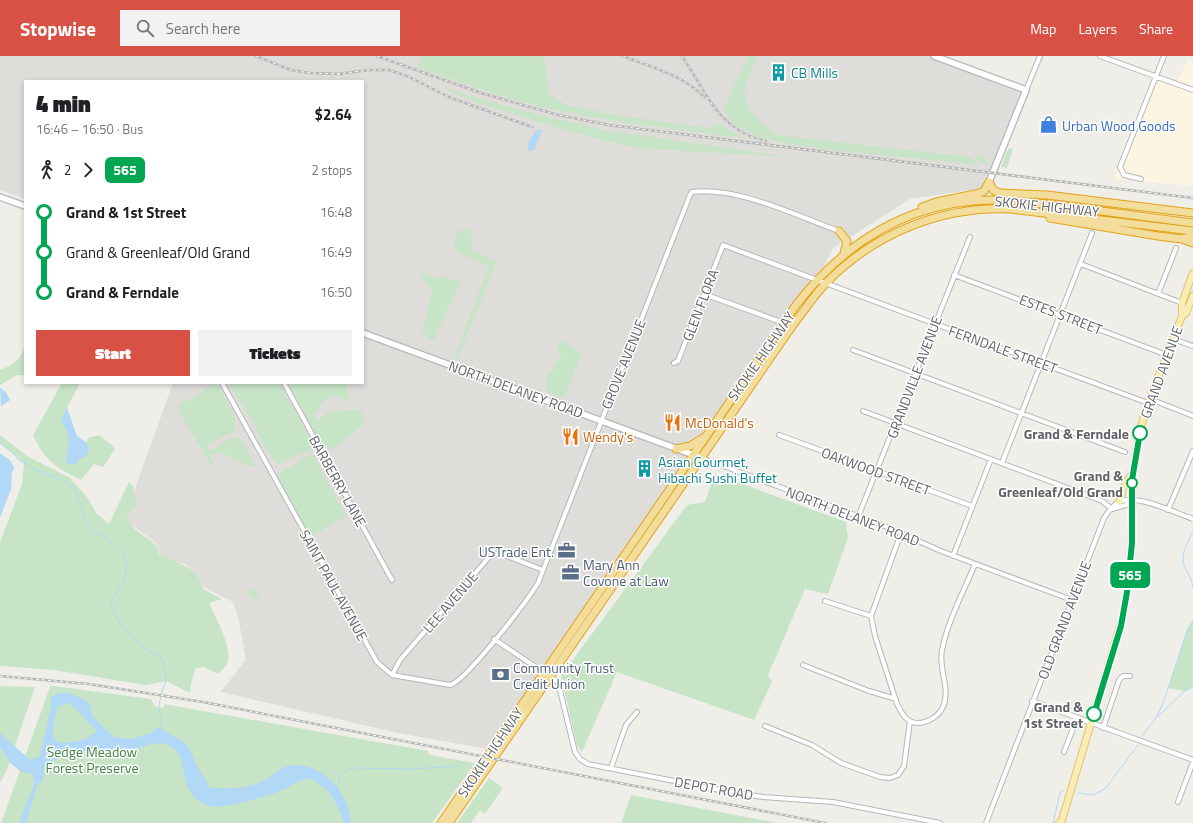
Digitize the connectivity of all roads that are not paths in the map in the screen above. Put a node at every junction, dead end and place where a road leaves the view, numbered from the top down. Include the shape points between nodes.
1 (934, 56) edge
2 (1040, 56) edge
3 (1100, 56) edge
4 (1164, 56) edge
5 (1156, 76) junction
6 (1026, 90) junction
7 (1193, 90) edge
8 (1141, 179) dead end
9 (989, 182) junction
10 (0, 197) edge
11 (991, 200) junction
12 (24, 206) edge
13 (1130, 206) junction
14 (1010, 209) junction
15 (1193, 213) edge
16 (892, 223) junction
17 (1193, 223) edge
18 (839, 231) joint
19 (1193, 231) edge
20 (1092, 232) dead end
21 (1193, 236) edge
22 (970, 237) dead end
23 (1182, 239) junction
24 (1193, 243) edge
25 (723, 245) joint
26 (1176, 248) dead end
27 (844, 254) junction
28 (1081, 264) junction
29 (1193, 273) edge
30 (954, 274) junction
31 (817, 280) junction
32 (825, 284) junction
33 (704, 294) junction
34 (1158, 294) junction
35 (1193, 296) edge
36 (1182, 303) junction
37 (1061, 314) junction
38 (1182, 316) junction
39 (784, 323) junction
40 (935, 324) junction
41 (364, 333) edge
42 (1173, 339) junction
43 (1193, 346) edge
44 (853, 350) dead end
45 (1167, 354) junction
46 (674, 363) dead end
47 (1041, 363) junction
48 (916, 373) junction
49 (223, 384) edge
50 (285, 384) edge
51 (1149, 401) junction
52 (863, 411) dead end
53 (1021, 413) junction
54 (1193, 416) edge
55 (600, 421) junction
56 (896, 424) junction
57 (779, 435) dead end
58 (706, 436) junction
59 (676, 449) junction
60 (1193, 451) edge
61 (1125, 452) dead end
62 (693, 455) junction
63 (702, 458) junction
64 (991, 459) junction
65 (1002, 463) junction
66 (877, 471) junction
67 (1132, 473) junction
68 (1131, 500) junction
69 (1119, 502) junction
70 (972, 506) junction
71 (1112, 510) junction
72 (1168, 510) junction
73 (858, 517) junction
74 (1193, 519) edge
75 (901, 533) junction
76 (953, 556) junction
77 (975, 564) junction
78 (543, 570) junction
79 (392, 580) dead end
80 (1072, 600) junction
81 (825, 601) dead end
82 (871, 616) junction
83 (494, 640) junction
84 (803, 665) dead end
85 (543, 672) junction
86 (392, 675) junction
87 (1130, 676) dead end
88 (550, 677) junction
89 (896, 699) junction
90 (1032, 701) junction
91 (637, 712) dead end
92 (1077, 718) junction
93 (910, 721) junction
94 (1092, 723) junction
95 (765, 726) dead end
96 (1104, 728) junction
97 (1064, 752) dead end
98 (1193, 761) edge
99 (611, 768) junction
100 (1178, 802) dead end
101 (1061, 822) edge
102 (441, 823) edge
103 (449, 823) edge
104 (940, 823) edge
105 (986, 823) edge

1 - 6 street
2 - 6 street
3 - 5 street
4 - 5 street
5 - 7 street
5 - 8 street via 1120,167 1124,175
6 - 9 street
9 - 13 highway via 993,190 1000,193 1047,194
9 - 16 highway via 980,193 936,202
10 - 12 street
11 - 13 highway via 1021,198
11 - 16 highway, SKOKIE HIGHWAY via 945,205
11 - 17 highway, SKOKIE HIGHWAY
13 - 15 highway
14 - 19 highway, SKOKIE HIGHWAY
14 - 23 highway via 1076,223
14 - 32 highway, SKOKIE HIGHWAY via 961,212 935,217 911,226 867,249
16 - 27 highway, SKOKIE HIGHWAY
18 - 27 highway via 847,241
18 - 55 street, GROVE AVENUE via 744,196 706,191 692,192
20 - 28 street
21 - 23 highway
22 - 30 street, GRANDVILLE AVENUE
23 - 24 highway
25 - 31 street, FERNDALE STREET
25 - 33 street, GLEN FLORA
26 - 34 street
27 - 31 highway, SKOKIE HIGHWAY
28 - 34 street
28 - 37 street
29 - 36 main road, GRAND AVENUE
30 - 37 street, ESTES STREET
30 - 40 street, GRANDVILLE AVENUE
31 - 32 street, FERNDALE STREET
31 - 39 highway, SKOKIE HIGHWAY
32 - 40 street, FERNDALE STREET
32 - 63 highway, SKOKIE HIGHWAY via 793,325
33 - 39 street
33 - 46 street, GLEN FLORA via 678,361
34 - 36 street
35 - 38 main road, GRAND AVENUE via 1186,313
36 - 38 main road, GRAND AVENUE
37 - 45 street, ESTES STREET
37 - 47 street
38 - 42 main road, GRAND AVENUE
39 - 58 highway, SKOKIE HIGHWAY
40 - 47 street, FERNDALE STREET
40 - 48 street, GRANDVILLE AVENUE
41 - 55 street, NORTH DELANEY ROAD
42 - 43 street
42 - 45 main road, GRAND AVENUE
44 - 48 street
45 - 51 main road, GRAND AVENUE
47 - 51 street, FERNDALE STREET
47 - 53 street
48 - 53 street
48 - 56 street, GRANDVILLE AVENUE
49 - 86 street, SAINT PAUL AVENUE via 371,653 381,667
50 - 79 street, BARBERRY LANE
51 - 54 street, FERNDALE STREET
51 - 67 main road, GRAND AVENUE
52 - 56 street
53 - 61 street
53 - 65 street
55 - 59 street, NORTH DELANEY ROAD
55 - 78 street, GROVE AVENUE
56 - 64 street
56 - 66 street, GRANDVILLE AVENUE
57 - 66 street, OAKWOOD STREET
58 - 59 highway via 690,446
58 - 62 highway, SKOKIE HIGHWAY
59 - 62 street, NORTH DELANEY ROAD
60 - 72 street
62 - 63 street, NORTH DELANEY ROAD
62 - 85 highway, SKOKIE HIGHWAY
63 - 73 street, NORTH DELANEY ROAD
63 - 88 highway, SKOKIE HIGHWAY
64 - 65 street
64 - 70 street
65 - 71 street via 1102,501
66 - 70 street, OAKWOOD STREET
66 - 73 street, GRANDVILLE AVENUE
67 - 68 main road, GRAND AVENUE
67 - 69 main road
68 - 69 street
68 - 71 street via 1126,505
68 - 72 street
68 - 94 main road, GRAND AVENUE via 1131,556 1126,603
69 - 71 street
70 - 76 street
71 - 80 street, OLD GRAND AVENUE via 1100,525
72 - 74 street
73 - 75 street, NORTH DELANEY ROAD
75 - 76 street, NORTH DELANEY ROAD
75 - 82 street
76 - 77 street, NORTH DELANEY ROAD
77 - 80 street, NORTH DELANEY ROAD
77 - 93 street via 942,650 944,703 933,719
78 - 83 street, GROVE AVENUE via 527,600
78 - 86 street, LEE AVENUE via 502,554 490,556 400,660
80 - 90 street, OLD GRAND AVENUE
81 - 82 street
82 - 89 street
83 - 85 street, DEPOT ROAD
83 - 86 street via 454,684 445,686
84 - 89 street
85 - 88 street, DEPOT ROAD
85 - 102 highway, SKOKIE HIGHWAY
87 - 96 street via 1123,676 1119,680
88 - 99 street, DEPOT ROAD via 558,682 577,756 588,764
88 - 103 highway, SKOKIE HIGHWAY
89 - 93 street via 903,714
90 - 92 street
90 - 105 street, OLD GRAND AVENUE
91 - 99 street via 626,725
92 - 94 street
92 - 97 street
93 - 95 street via 904,766 898,776 887,778 841,763 798,738
94 - 96 street
94 - 101 main road, GRAND AVENUE
96 - 98 street
98 - 100 street
99 - 104 street, DEPOT ROAD via 726,791 837,803

